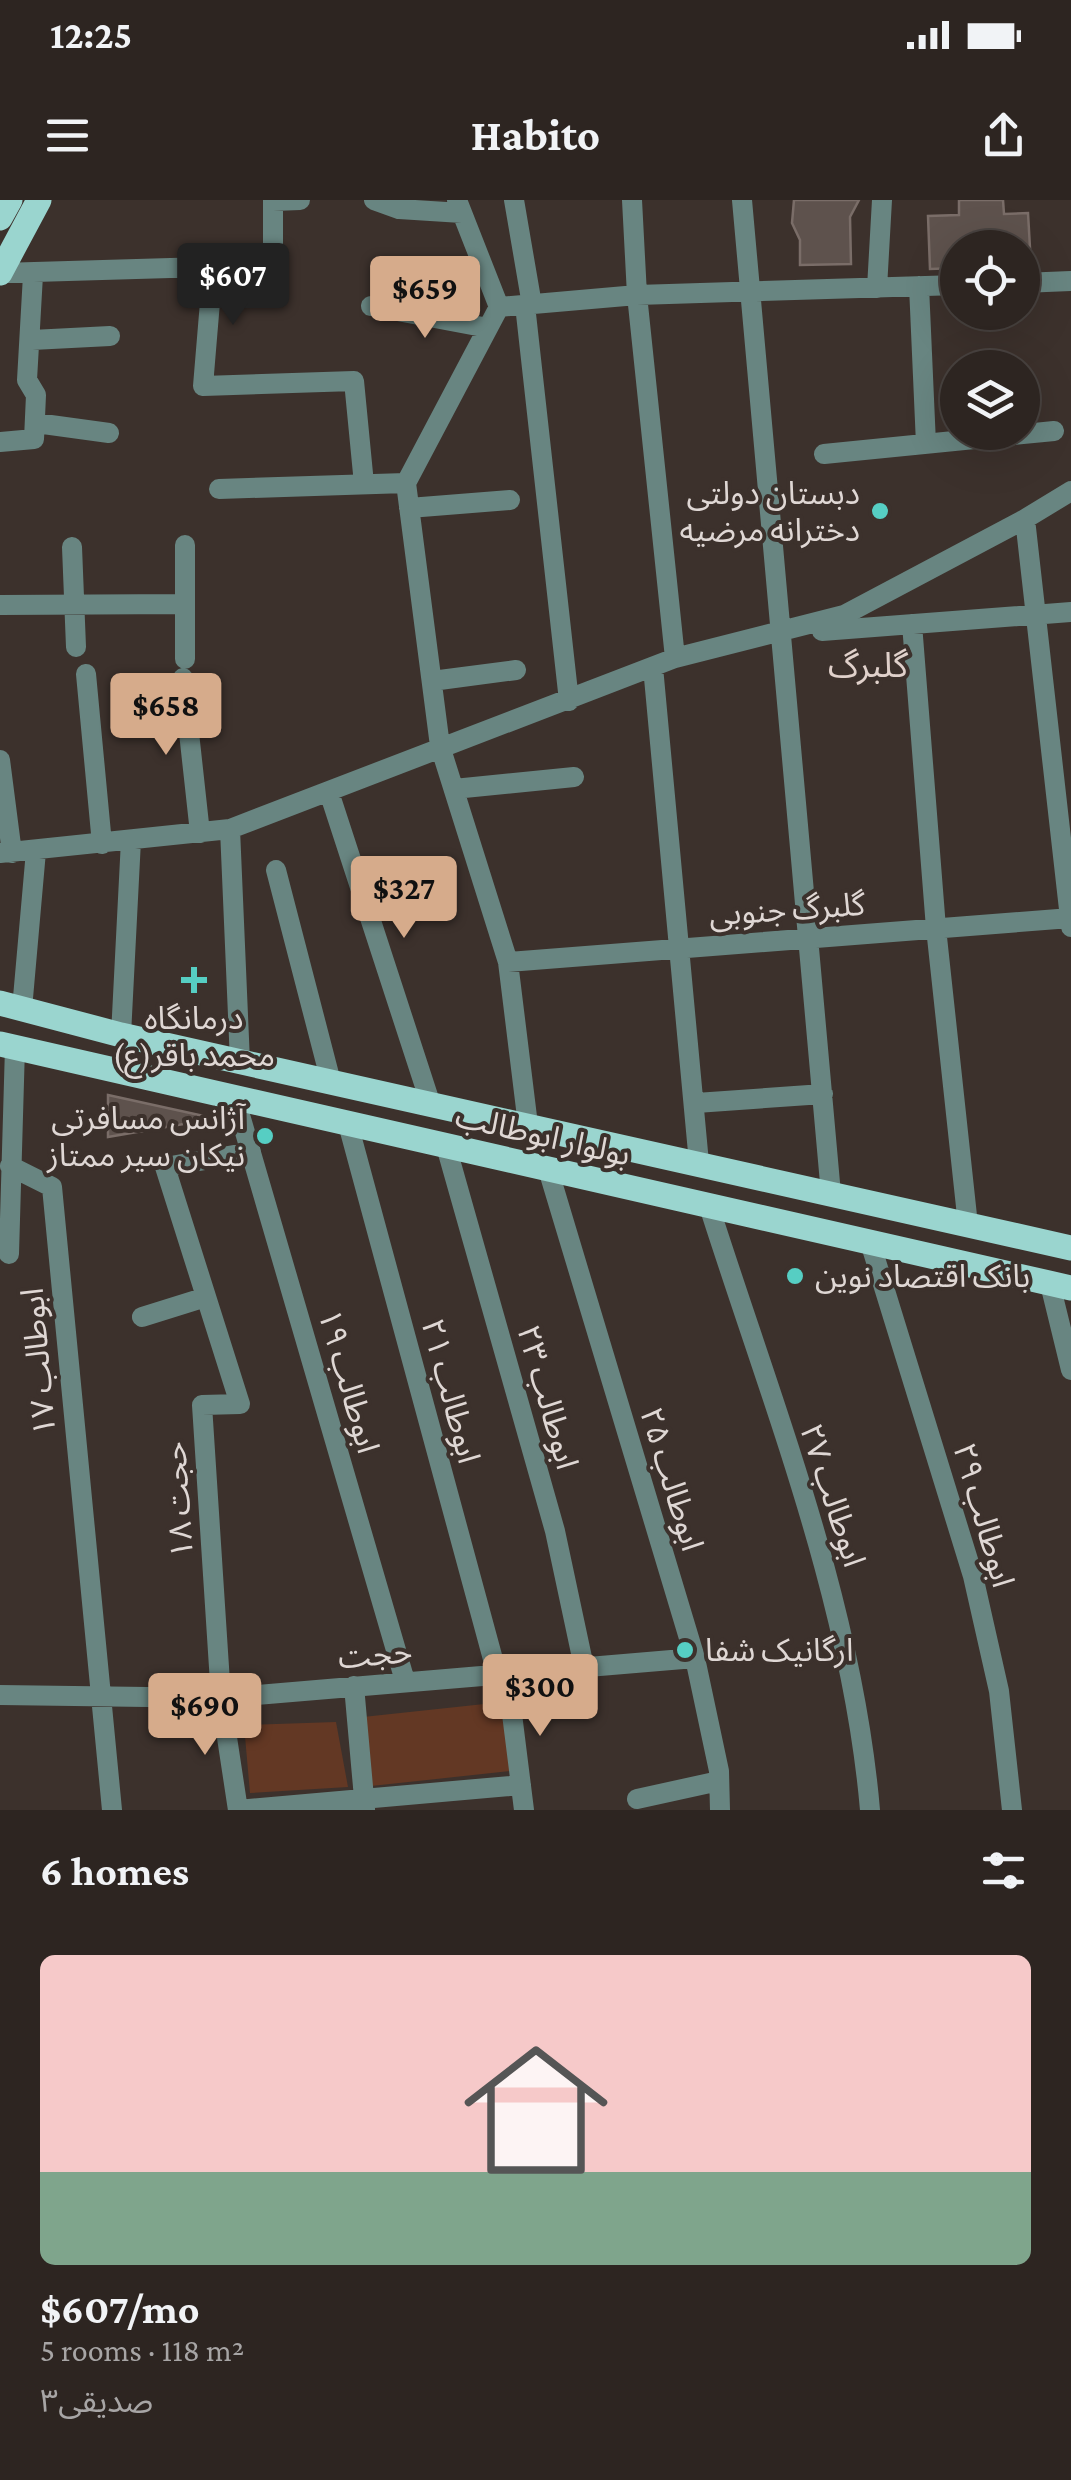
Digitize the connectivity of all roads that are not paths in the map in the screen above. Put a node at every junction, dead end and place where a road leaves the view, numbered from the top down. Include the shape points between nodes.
1 (10, 200) edge
2 (39, 200) edge
3 (300, 200) edge
4 (374, 200) edge
5 (514, 200) edge
6 (632, 200) edge
7 (742, 200) edge
8 (882, 200) edge
9 (273, 201) edge
10 (459, 205) edge
11 (0, 218) edge
12 (213, 266) junction
13 (0, 273) edge
14 (33, 275) junction
15 (1071, 282) edge
16 (1040, 283) edge
17 (940, 285) edge
18 (918, 286) junction
19 (877, 288) junction
20 (747, 292) junction
21 (637, 295) junction
22 (529, 305) junction
23 (372, 306) dead end
24 (499, 307) junction
25 (488, 328) junction
26 (110, 336) dead end
27 (32, 340) junction
28 (36, 423) junction
29 (1054, 431) dead end
30 (109, 433) dead end
31 (0, 442) edge
32 (926, 444) junction
33 (824, 454) dead end
34 (406, 483) junction
35 (364, 484) junction
36 (219, 490) dead end
37 (1071, 491) edge
38 (510, 500) dead end
39 (409, 508) junction
40 (1025, 519) junction
41 (185, 545) dead end
42 (72, 547) dead end
43 (74, 604) junction
44 (185, 604) junction
45 (0, 605) edge
46 (1071, 612) edge
47 (1034, 618) junction
48 (912, 624) junction
49 (780, 634) junction
50 (76, 646) dead end
51 (675, 658) junction
52 (654, 667) junction
53 (516, 670) dead end
54 (86, 674) dead end
55 (432, 680) junction
56 (569, 701) junction
57 (440, 746) junction
58 (0, 760) edge
59 (574, 777) dead end
60 (454, 789) junction
61 (329, 792) junction
62 (230, 829) junction
63 (200, 832) junction
64 (131, 840) junction
65 (102, 844) junction
66 (36, 851) junction
67 (6, 853) edge
68 (276, 870) dead end
69 (1071, 918) edge
70 (1071, 927) edge
71 (936, 928) junction
72 (808, 938) junction
73 (680, 947) junction
74 (508, 962) junction
75 (11, 1006) edge
76 (121, 1035) junction
77 (153, 1042) junction
78 (7, 1046) edge
79 (240, 1062) junction
80 (144, 1078) junction
81 (331, 1082) junction
82 (823, 1094) junction
83 (235, 1098) junction
84 (696, 1103) junction
85 (431, 1104) junction
86 (348, 1124) junction
87 (528, 1125) junction
88 (446, 1146) junction
89 (251, 1152) junction
90 (700, 1163) junction
91 (5, 1166) edge
92 (548, 1169) junction
93 (831, 1194) junction
94 (709, 1206) junction
95 (968, 1224) junction
96 (1017, 1236) junction
97 (870, 1242) junction
98 (1071, 1248) edge
99 (9, 1254) dead end
100 (1005, 1276) junction
101 (1061, 1286) edge
102 (206, 1297) junction
103 (142, 1317) dead end
104 (1071, 1370) edge
105 (695, 1658) junction
106 (584, 1667) junction
107 (502, 1674) junction
108 (405, 1681) junction
109 (354, 1686) junction
110 (0, 1695) edge
111 (98, 1696) junction
112 (222, 1698) junction
113 (719, 1781) junction
114 (521, 1785) junction
115 (637, 1798) dead end
116 (364, 1804) edge
117 (112, 1810) edge
118 (238, 1810) edge
119 (524, 1810) edge
120 (720, 1810) edge
121 (870, 1810) edge
122 (1012, 1810) edge

1 - 11 main road
2 - 13 main road
3 - 9 street
4 - 10 street via 399,209
5 - 22 street
6 - 21 street
7 - 20 street
8 - 19 street
9 - 12 street via 274,266
10 - 24 street
12 - 14 street
12 - 35 street via 204,386 354,381
13 - 14 street
14 - 27 street
15 - 16 street
17 - 18 street
18 - 19 street
18 - 32 street
19 - 20 street
20 - 21 street
20 - 49 street
21 - 22 street
21 - 51 street
22 - 24 street
22 - 56 street
23 - 25 street
24 - 25 street
25 - 34 street
26 - 27 street
27 - 28 street via 27,380 36,395
28 - 30 street
28 - 31 street via 33,441
29 - 32 street
32 - 33 street
34 - 35 street
34 - 39 street
35 - 36 street
37 - 40 street
38 - 39 street
39 - 55 street
40 - 47 street
40 - 49 street via 844,615
41 - 44 street
42 - 43 street
43 - 44 street
43 - 45 street
43 - 50 street
44 - 63 street via 184,668
46 - 47 street
47 - 48 street
47 - 69 street
48 - 49 street
48 - 71 street
49 - 51 street
49 - 72 street
51 - 52 street
52 - 56 street
52 - 73 street
53 - 55 street
54 - 65 street
55 - 57 street
56 - 57 street
57 - 60 street
57 - 61 street
58 - 67 street
59 - 60 street
60 - 74 street
61 - 62 street
61 - 85 street
62 - 63 street
62 - 79 street
63 - 64 street
64 - 65 street
64 - 76 street
65 - 66 street
66 - 67 street
66 - 75 street
68 - 81 street
69 - 70 street
69 - 71 street, گلبرگ جنوبی
71 - 72 street, گلبرگ جنوبی
71 - 95 street
72 - 73 street, گلبرگ جنوبی
72 - 82 street
73 - 74 street, گلبرگ جنوبی
73 - 84 street
74 - 87 street
75 - 76 main road, بولوار ابوطالب
76 - 77 main road, بولوار ابوطالب
77 - 79 main road, بولوار ابوطالب
77 - 80 main road
78 - 80 main road, بولوار ابوطالب
78 - 91 street
79 - 81 main road, بولوار ابوطالب
80 - 83 main road, بولوار ابوطالب
81 - 85 main road, بولوار ابوطالب
82 - 84 street
82 - 93 street
83 - 86 main road, بولوار ابوطالب
83 - 89 street, ابوطالب ۱۹
84 - 90 street
85 - 87 main road, بولوار ابوطالب
86 - 88 main road, بولوار ابوطالب
86 - 107 street, ابوطالب ۲۱
87 - 90 main road, بولوار ابوطالب
88 - 92 main road, بولوار ابوطالب
88 - 106 street, ابوطالب ۲۳ via 554,1531
89 - 102 street, حجت ۱۸ via 165,1166
89 - 108 street, ابوطالب ۱۹
90 - 93 main road, بولوار ابوطالب
91 - 99 street
91 - 111 street, ابوطالب ۱۷ via 52,1187
92 - 94 main road, بولوار ابوطالب
92 - 105 street, ابوطالب ۲۵
93 - 95 main road, بولوار ابوطالب
94 - 97 main road, بولوار ابوطالب
94 - 121 street, ابوطالب ۲۷ via 838,1609 864,1736
95 - 96 main road, بولوار ابوطالب
96 - 98 main road, بولوار ابوطالب
96 - 100 main road via 1020,1256
97 - 100 main road, بولوار ابوطالب
97 - 122 street, ابوطالب ۲۹ via 972,1576 999,1691
100 - 101 main road, بولوار ابوطالب
101 - 104 street
102 - 103 street
102 - 112 street, حجت ۱۸ via 240,1404 202,1405
105 - 106 street, حجت
105 - 113 street, ابوطالب ۲۵
106 - 107 street, حجت
107 - 108 street, حجت
107 - 114 street, ابوطالب ۲۱
108 - 109 street, حجت
109 - 112 street, حجت
109 - 116 street
110 - 111 street, حجت
111 - 112 street, حجت
111 - 117 street
112 - 118 street
113 - 115 street
113 - 120 street, ابوطالب ۲۵
114 - 116 street
114 - 119 street, ابوطالب ۲۱
116 - 118 street

